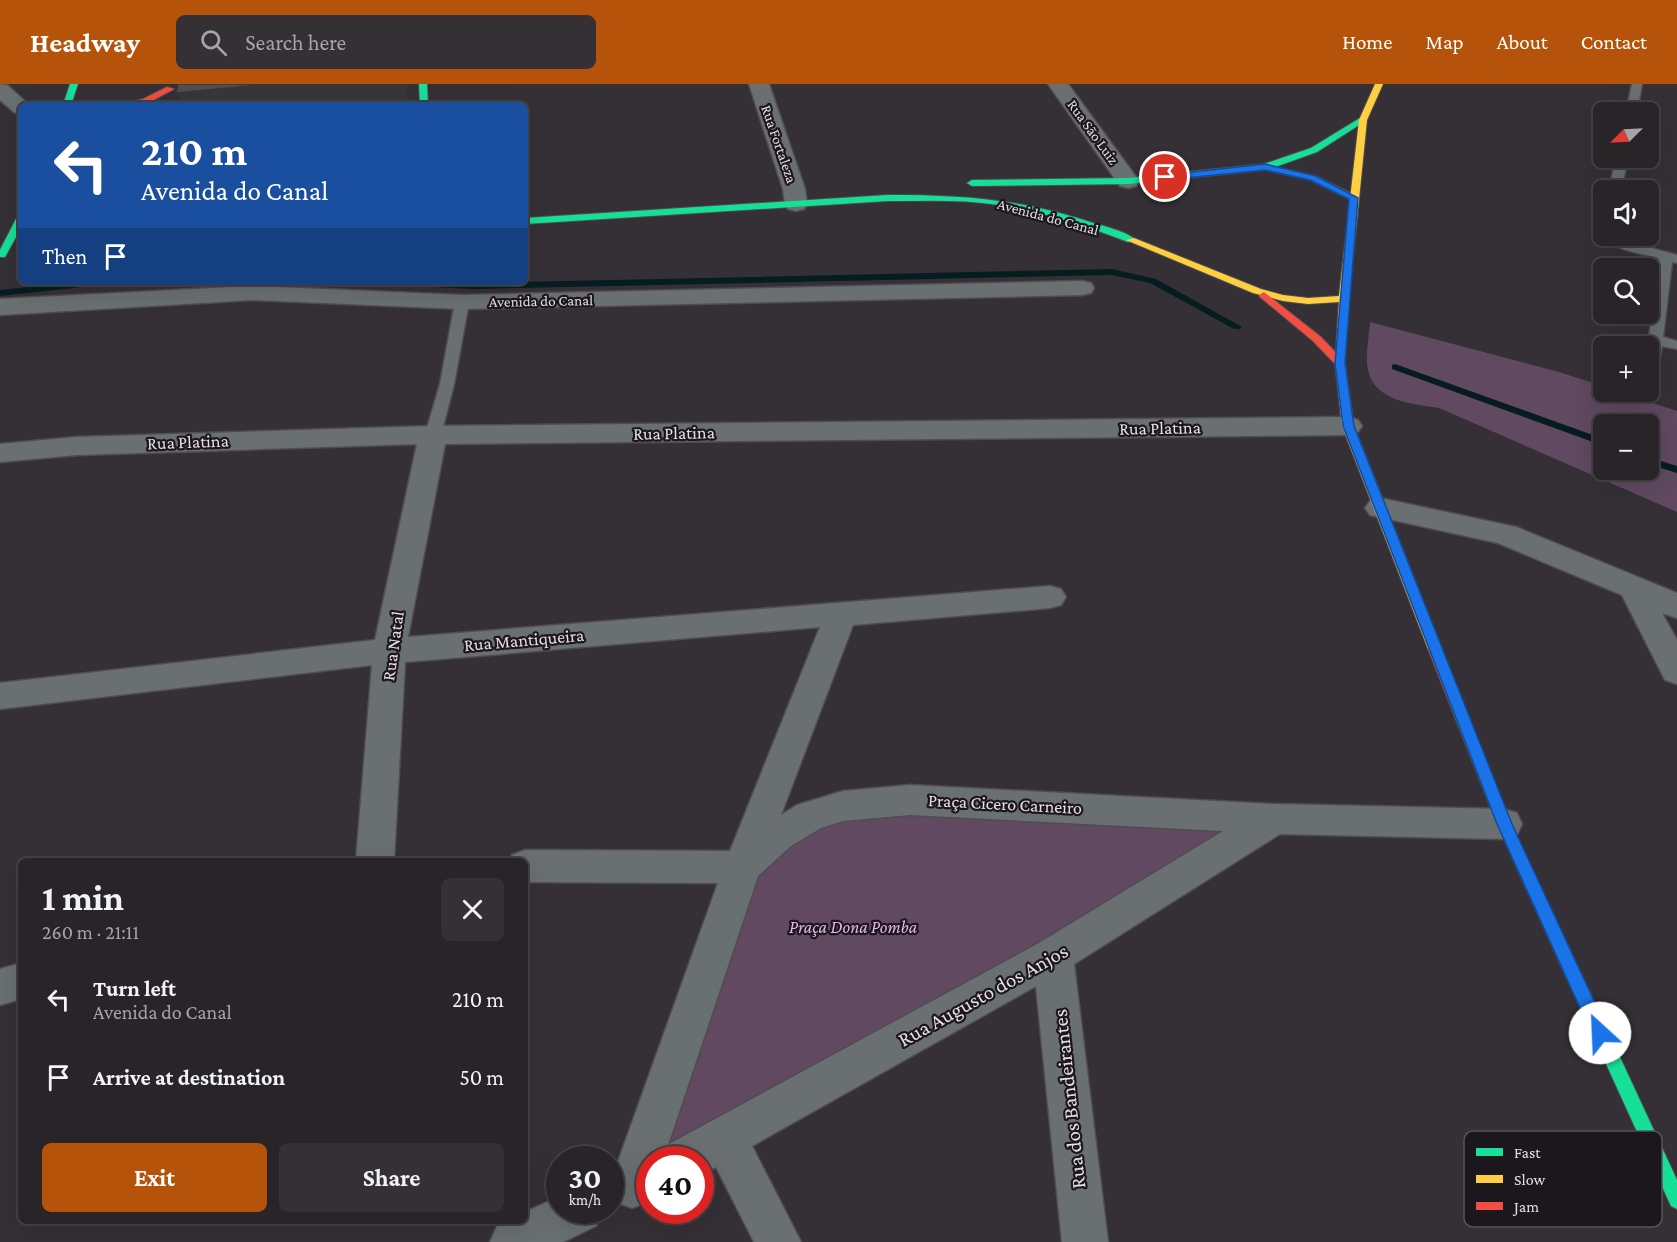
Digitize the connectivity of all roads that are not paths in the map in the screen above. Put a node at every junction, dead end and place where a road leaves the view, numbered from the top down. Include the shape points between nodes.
1 (74, 84) edge
2 (423, 84) edge
3 (759, 84) edge
4 (1058, 84) edge
5 (1379, 84) edge
6 (1637, 84) edge
7 (171, 86) edge
8 (0, 88) edge
9 (71, 102) edge
10 (140, 102) edge
11 (167, 102) edge
12 (424, 102) edge
13 (1633, 102) edge
14 (18, 105) edge
15 (1363, 120) junction
16 (1265, 167) junction
17 (1128, 181) junction
18 (828, 188) dead end
19 (739, 193) dead end
20 (795, 193) junction
21 (1108, 194) dead end
22 (1353, 198) junction
23 (639, 200) dead end
24 (1104, 217) dead end
25 (528, 221) edge
26 (18, 227) edge
27 (18, 229) edge
28 (0, 234) edge
29 (1118, 235) junction
30 (1628, 246) edge
31 (18, 254) edge
32 (1, 255) edge
33 (1672, 258) edge
34 (1082, 288) dead end
35 (1257, 291) junction
36 (1661, 298) junction
37 (1344, 299) junction
38 (1677, 301) edge
39 (462, 302) junction
40 (0, 307) edge
41 (1656, 336) edge
42 (1659, 341) edge
43 (1677, 345) edge
44 (1340, 363) junction
45 (1348, 426) junction
46 (433, 435) junction
47 (0, 453) edge
48 (1380, 508) junction
49 (1633, 587) junction
50 (1050, 597) dead end
51 (1677, 606) edge
52 (842, 613) junction
53 (389, 651) junction
54 (1677, 671) edge
55 (0, 696) edge
56 (1274, 819) junction
57 (1504, 824) junction
58 (375, 858) edge
59 (528, 866) edge
60 (742, 867) junction
61 (1053, 956) junction
62 (18, 982) edge
63 (0, 987) edge
64 (1645, 1131) edge
65 (725, 1139) junction
66 (712, 1146) edge
67 (1662, 1167) edge
68 (630, 1187) edge
69 (1677, 1200) edge
70 (551, 1224) edge
71 (513, 1242) edge
72 (778, 1242) edge
73 (1085, 1242) edge

1 - 9 main road
2 - 12 main road
3 - 20 street, Rua Fortaleza
4 - 17 street, Rua São Luiz
5 - 15 main road
6 - 13 lane
7 - 10 main road
7 - 11 main road
8 - 14 street
15 - 16 main road via 1314,150
15 - 22 main road
16 - 17 main road, Avenida do Canal
16 - 22 main road, Avenida do Canal via 1313,178
17 - 18 main road, Avenida do Canal
17 - 21 main road
19 - 23 main road
20 - 25 main road, Avenida do Canal
20 - 29 main road, Avenida do Canal via 997,202
22 - 37 main road
24 - 29 main road
26 - 28 main road
27 - 32 main road
29 - 35 main road, Avenida do Canal
30 - 33 lane
31 - 32 main road
33 - 36 lane
34 - 39 street, Avenida do Canal
35 - 37 main road, Avenida do Canal via 1308,301
35 - 44 main road via 1297,321
36 - 38 lane
36 - 41 lane
37 - 44 main road
39 - 40 street, Avenida do Canal via 252,293
39 - 46 lane
42 - 43 lane
44 - 45 main road
45 - 46 street, Rua Platina
45 - 48 main road
46 - 47 street, Rua Platina via 77,446
46 - 53 street, Rua Natal
48 - 49 street via 1505,534
48 - 57 main road
49 - 51 street
49 - 54 street
50 - 52 street, Rua Mantiqueira
52 - 53 street, Rua Mantiqueira
52 - 60 street
53 - 55 street, Rua Mantiqueira
53 - 58 street, Rua Natal
56 - 57 street, Praça Cicero Carneiro
56 - 60 street, Praça Cicero Carneiro via 943,801 859,804 827,810 791,826
56 - 61 street, Rua Augusto dos Anjos
57 - 64 main road
59 - 60 street
60 - 68 street
61 - 65 street, Rua Augusto dos Anjos
61 - 73 street, Rua dos Bandeirantes
62 - 63 street
65 - 66 street, Rua Augusto dos Anjos
65 - 72 street
67 - 69 main road
70 - 71 street

